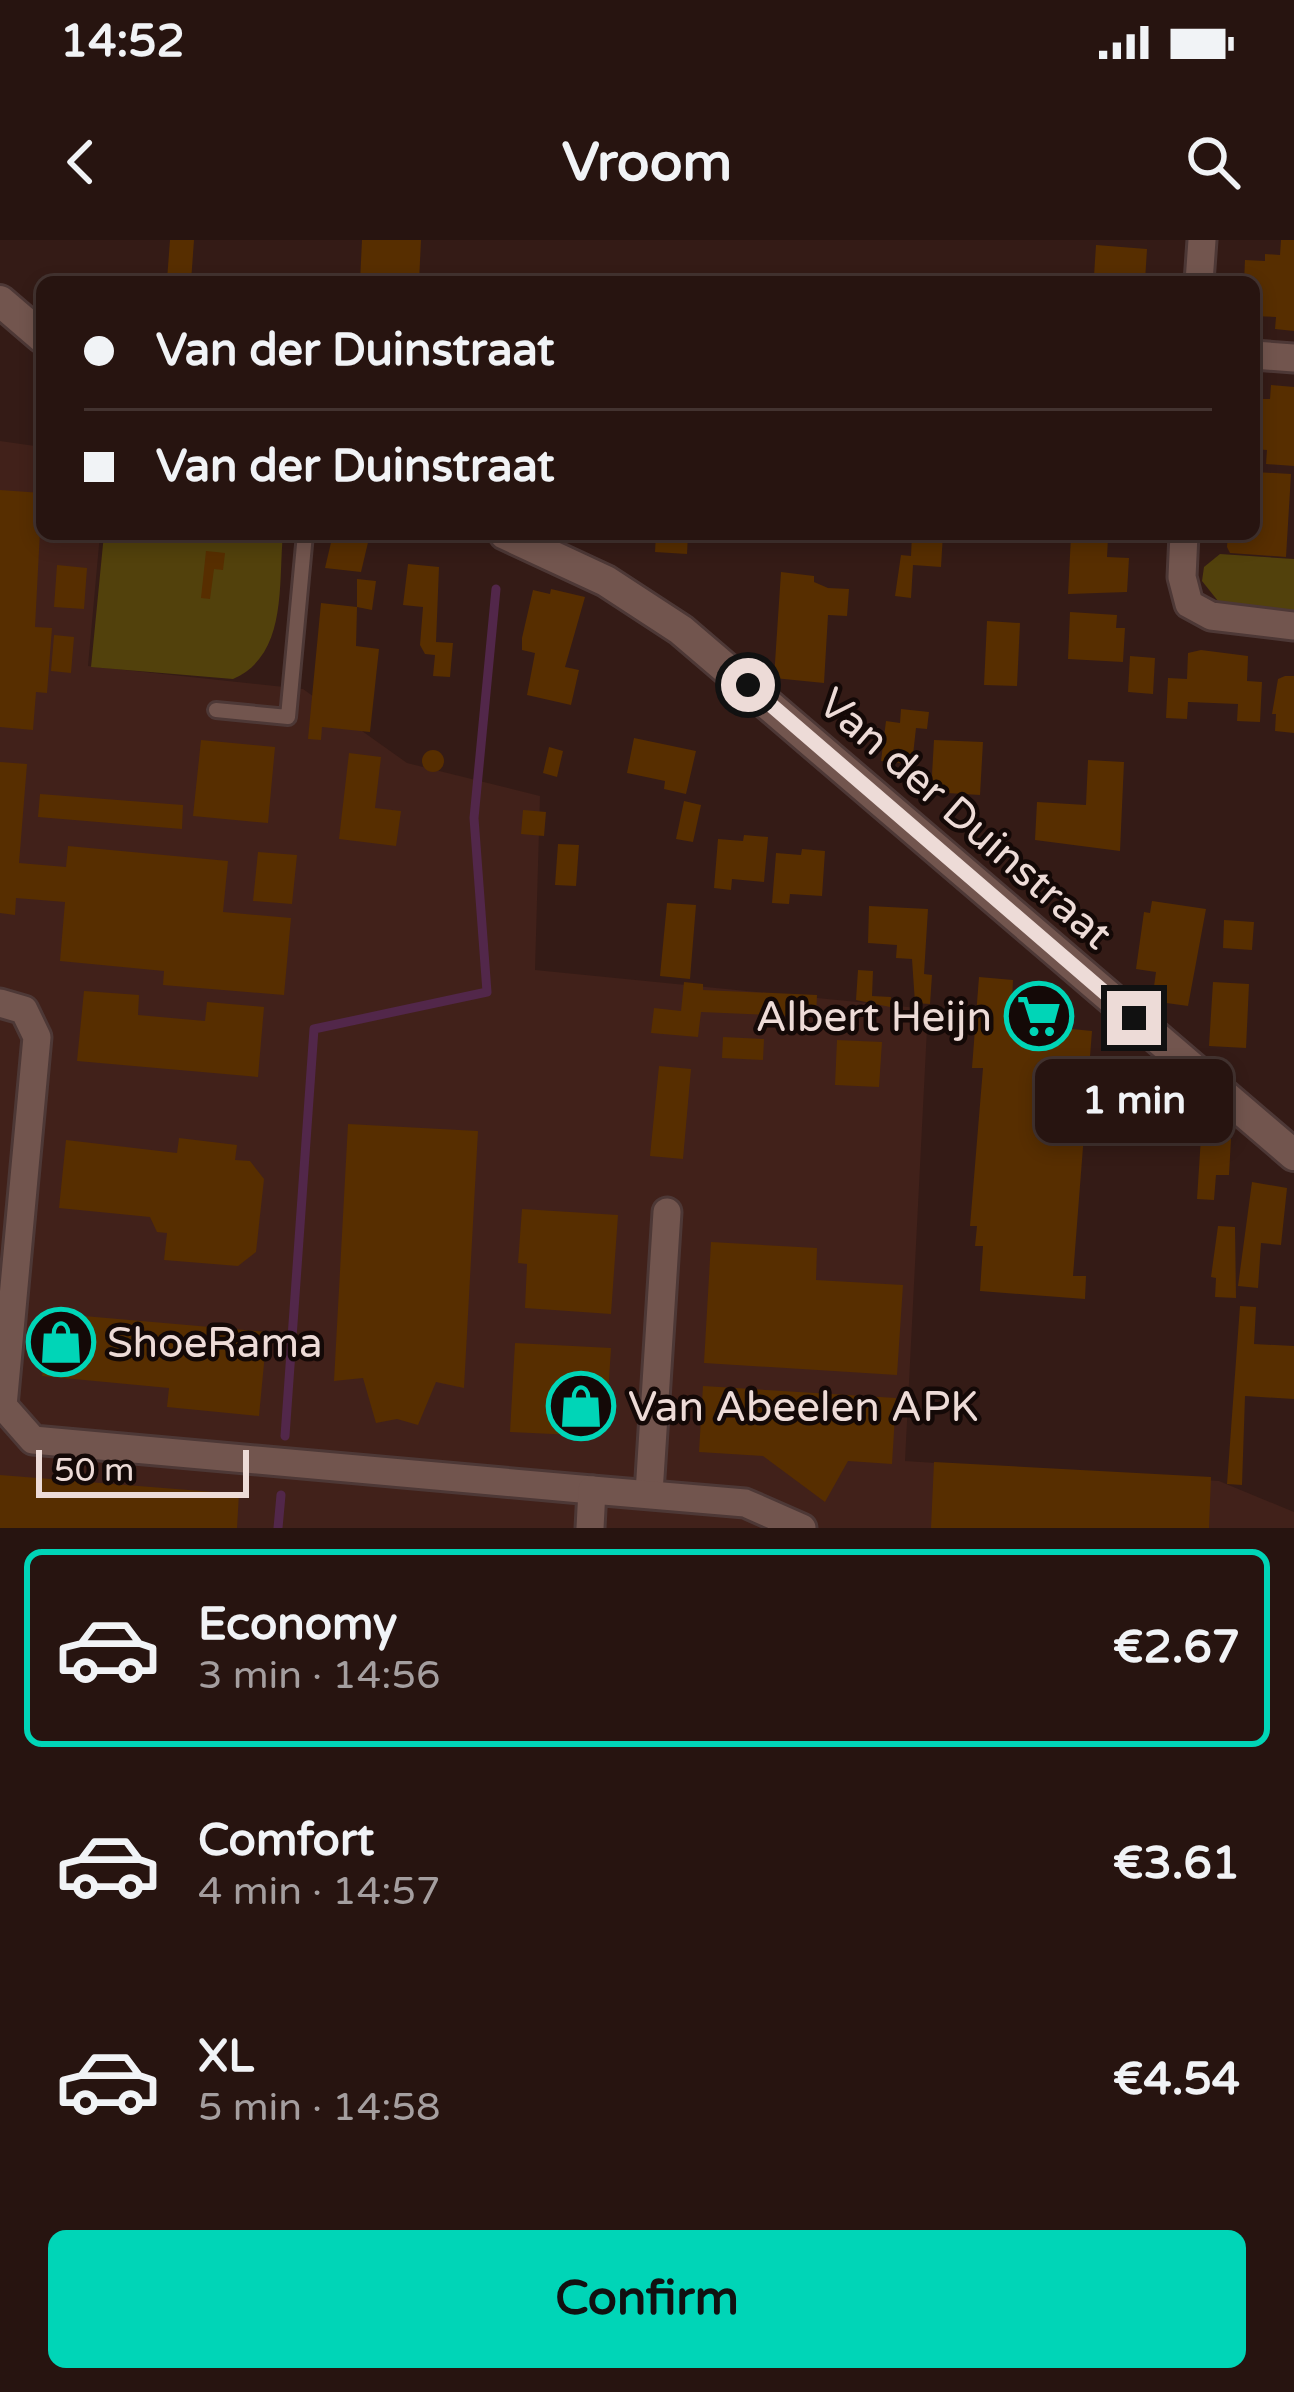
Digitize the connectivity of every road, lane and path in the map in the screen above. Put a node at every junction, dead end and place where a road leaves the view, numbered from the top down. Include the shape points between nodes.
1 (1202, 240) edge
2 (1199, 276) edge
3 (0, 301) edge
4 (36, 332) edge
5 (1260, 356) edge
6 (1294, 358) edge
7 (304, 540) edge
8 (518, 540) edge
9 (1184, 540) edge
10 (1294, 626) edge
11 (216, 710) dead end
12 (0, 1003) edge
13 (1294, 1155) edge
14 (668, 1212) dead end
15 (592, 1490) junction
16 (649, 1493) junction
17 (590, 1528) edge
18 (802, 1528) edge

1 - 2 street
3 - 4 street
5 - 6 street
7 - 11 lane via 288,717
8 - 13 street, Van der Duinstraat via 606,581 681,630
9 - 10 street via 1189,604 1211,616
12 - 15 street via 25,1010 37,1037 3,1406 34,1440
14 - 16 street
15 - 16 street
15 - 17 street
16 - 18 street via 745,1503

